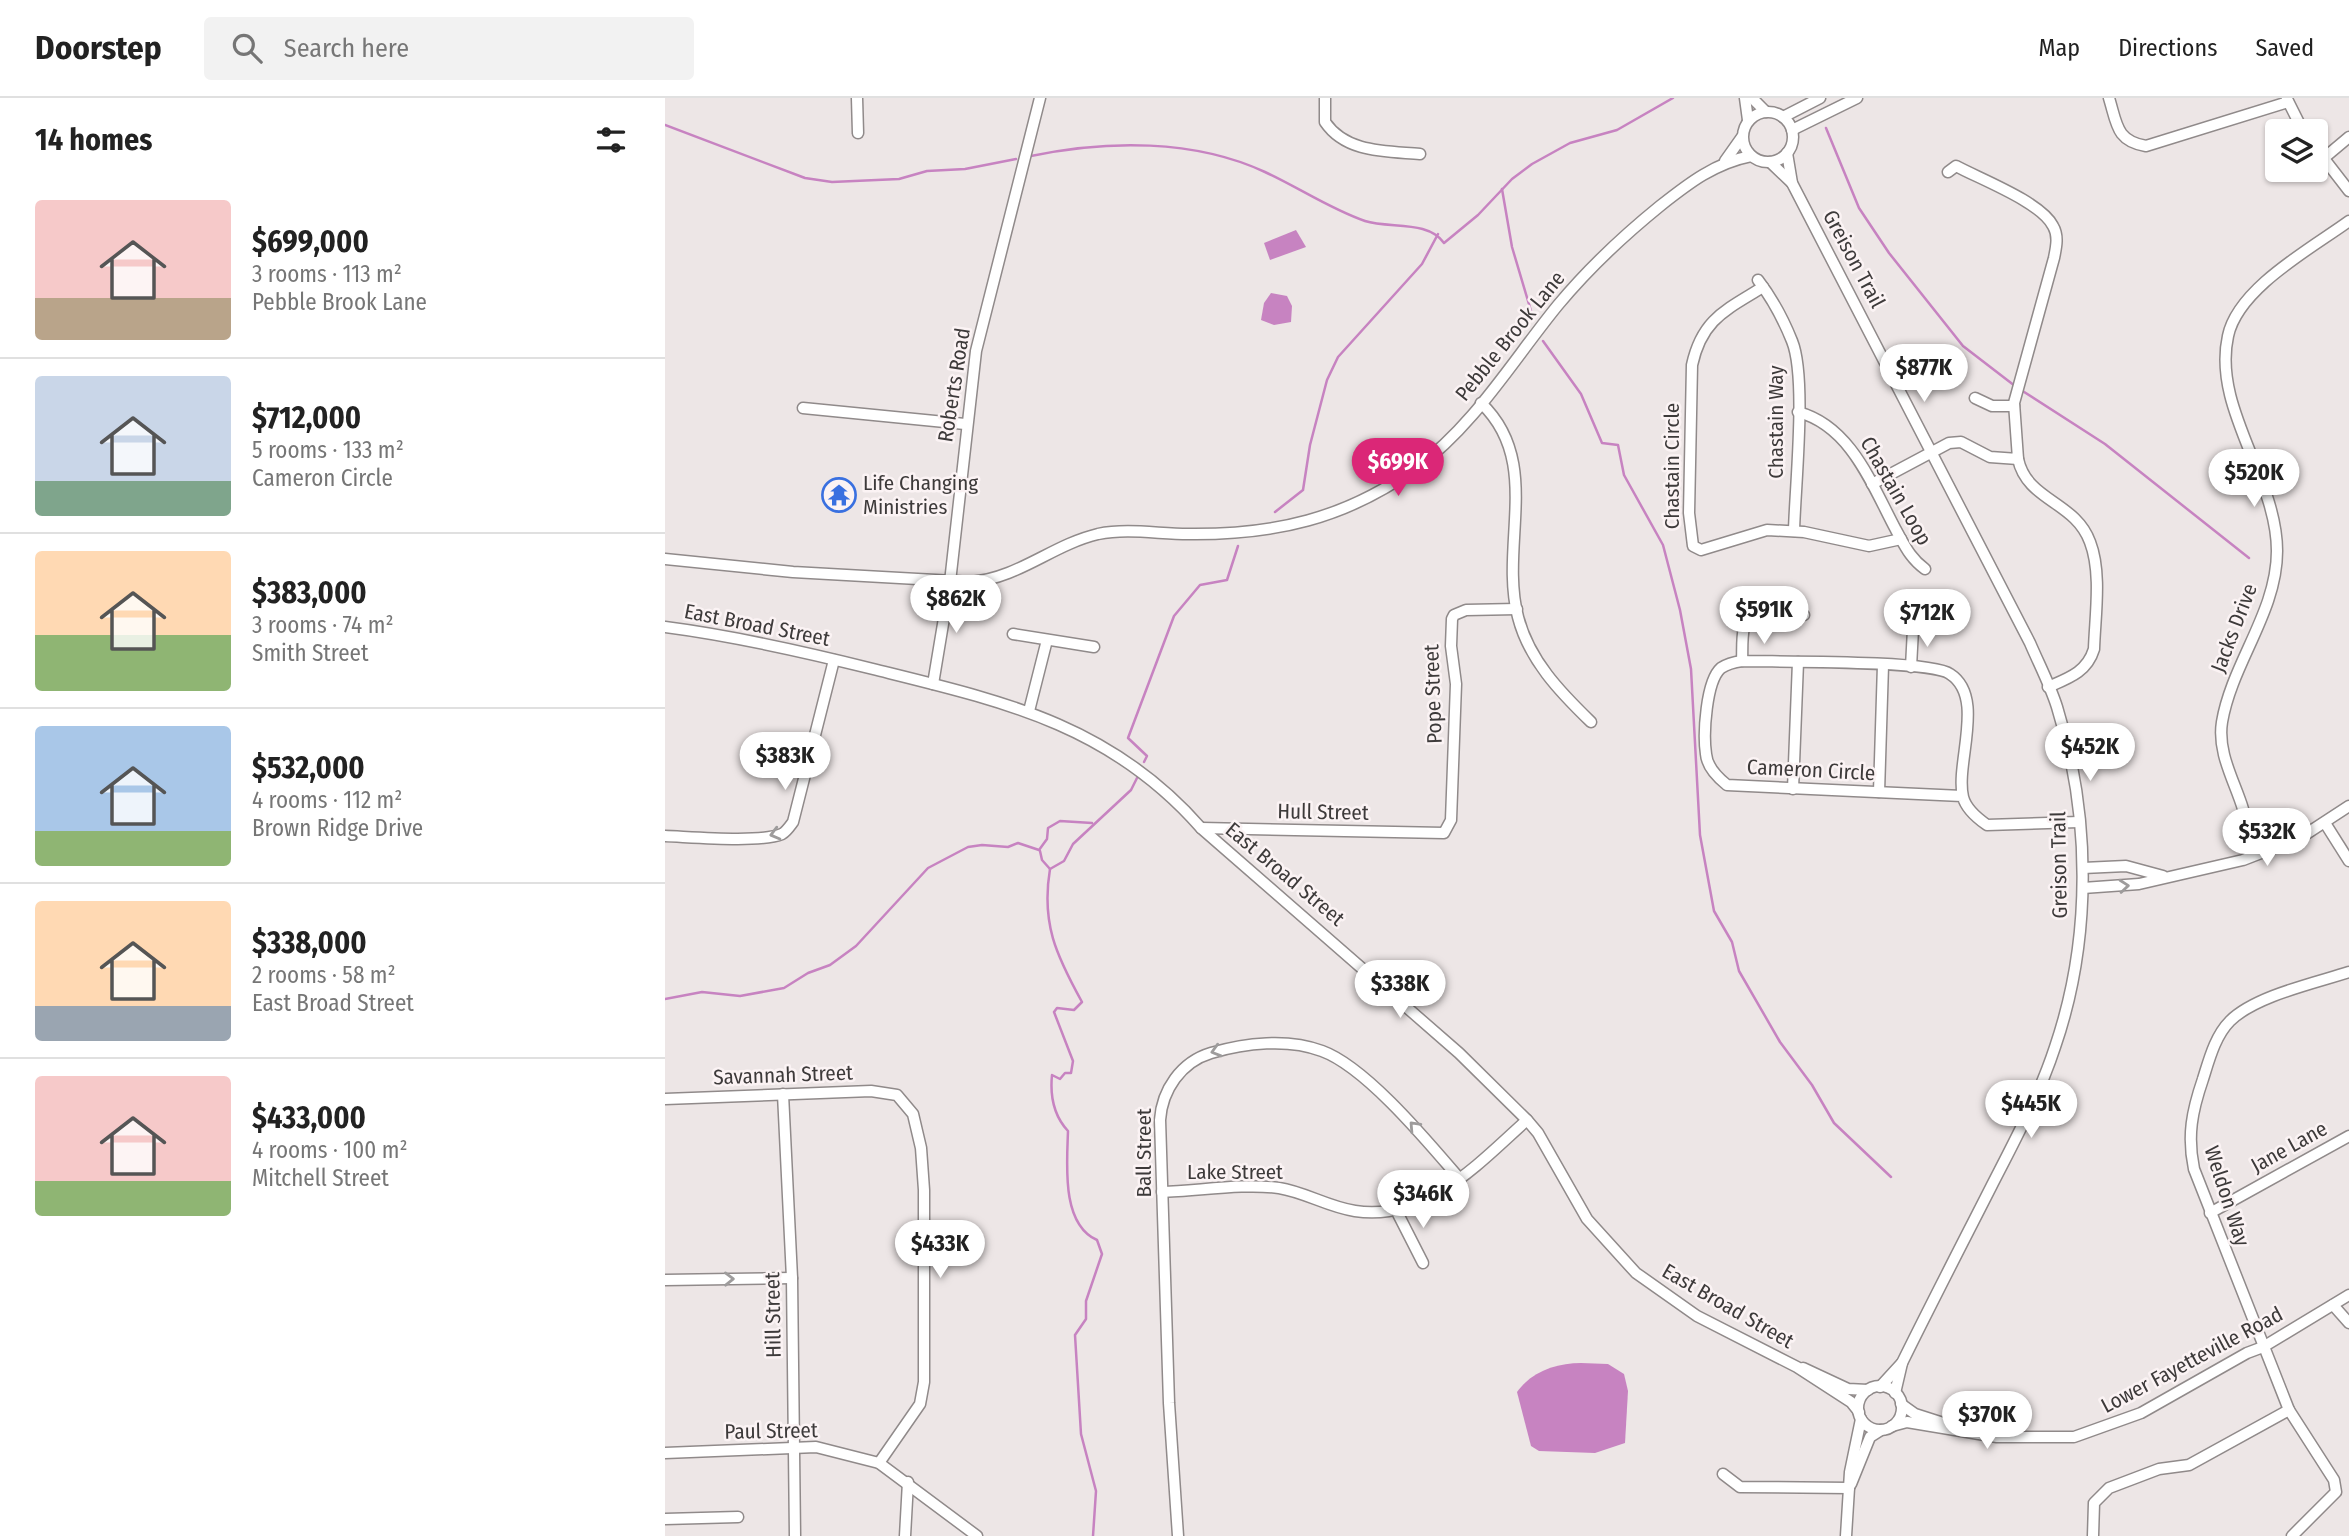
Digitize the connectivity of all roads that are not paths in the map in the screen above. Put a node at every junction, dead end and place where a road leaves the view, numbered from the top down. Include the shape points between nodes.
1 (857, 98) edge
2 (1039, 98) edge
3 (1325, 98) edge
4 (1745, 98) edge
5 (1752, 98) edge
6 (1820, 98) edge
7 (1857, 98) edge
8 (2109, 98) edge
9 (2287, 100) edge
10 (1766, 112) junction
11 (1783, 117) junction
12 (2297, 119) edge
13 (1748, 120) junction
14 (1792, 130) junction
15 (858, 133) dead end
16 (1742, 137) junction
17 (2349, 137) edge
18 (1787, 153) junction
19 (1420, 155) dead end
20 (2328, 155) edge
21 (1751, 156) junction
22 (1725, 161) junction
23 (1770, 162) junction
24 (2328, 163) edge
25 (1948, 172) dead end
26 (1792, 183) junction
27 (2349, 191) edge
28 (2349, 221) edge
29 (1760, 283) joint
30 (1975, 398) dead end
31 (1481, 403) junction
32 (2014, 407) junction
33 (803, 408) dead end
34 (1798, 412) junction
35 (965, 424) junction
36 (1931, 451) junction
37 (2018, 459) junction
38 (1872, 484) junction
39 (1794, 531) junction
40 (1901, 539) junction
41 (665, 559) edge
42 (1925, 569) dead end
43 (950, 582) junction
44 (1517, 609) junction
45 (1804, 615) dead end
46 (665, 627) edge
47 (1913, 629) dead end
48 (1013, 635) dead end
49 (1047, 640) junction
50 (1094, 647) dead end
51 (834, 660) junction
52 (1742, 661) junction
53 (1798, 663) junction
54 (1883, 665) junction
55 (1911, 667) junction
56 (933, 684) junction
57 (2048, 687) junction
58 (1029, 711) junction
59 (1591, 722) dead end
60 (1793, 789) junction
61 (1879, 792) junction
62 (1962, 796) junction
63 (2349, 806) edge
64 (2080, 821) junction
65 (2325, 823) junction
66 (1201, 828) junction
67 (1444, 833) joint
68 (665, 836) edge
69 (2252, 856) junction
70 (2349, 861) edge
71 (2083, 868) junction
72 (2164, 876) junction
73 (2083, 888) junction
74 (2349, 972) edge
75 (783, 1094) junction
76 (665, 1099) edge
77 (1527, 1120) junction
78 (2349, 1136) edge
79 (1459, 1178) junction
80 (1162, 1192) junction
81 (1396, 1210) junction
82 (2210, 1213) junction
83 (1423, 1263) dead end
84 (792, 1278) junction
85 (665, 1280) edge
86 (2349, 1295) edge
87 (2333, 1305) junction
88 (2349, 1323) edge
89 (2263, 1348) junction
90 (1902, 1363) junction
91 (1797, 1367) junction
92 (1880, 1387) junction
93 (1868, 1390) junction
94 (1895, 1393) junction
95 (1901, 1404) junction
96 (2289, 1409) junction
97 (1860, 1416) junction
98 (1892, 1426) junction
99 (1881, 1430) junction
100 (1963, 1431) junction
101 (793, 1449) junction
102 (665, 1452) edge
103 (879, 1463) junction
104 (1723, 1474) dead end
105 (908, 1482) junction
106 (1849, 1488) junction
107 (738, 1517) dead end
108 (665, 1519) edge
109 (795, 1536) edge
110 (905, 1536) edge
111 (977, 1536) edge
112 (1178, 1536) edge
113 (1846, 1536) edge
114 (2093, 1536) edge
115 (2292, 1536) edge

1 - 15 street
2 - 35 street, Roberts Road via 976,351
3 - 19 street via 1325,122 1332,133 1374,150
4 - 13 street
5 - 10 street
6 - 11 street
7 - 14 street
8 - 9 street via 2121,134 2130,144 2146,146
9 - 12 street
10 - 11 street
10 - 13 street
11 - 14 street
13 - 16 street
14 - 18 street
16 - 21 street
16 - 22 street, Pebble Brook Lane
17 - 20 street
18 - 23 street
18 - 26 street, Greison Trail
21 - 22 street, Pebble Brook Lane
21 - 23 street
22 - 31 street, Pebble Brook Lane via 1678,192 1610,250 1559,304
23 - 26 street, Greison Trail
24 - 27 street
25 - 32 street via 1956,166 2033,207 2057,234
26 - 36 street, Greison Trail
28 - 69 street, Jacks Drive via 2263,284 2238,311 2228,334 2225,359 2231,398 2268,505 2277,551 2266,605 2231,687 2222,725 2224,752
29 - 34 street, Chastain Way via 1793,342
29 - 39 street, Chastain Circle via 1716,318 1696,345 1691,532 1693,546 1701,550 1766,530
30 - 32 street via 1992,406
31 - 43 street, Pebble Brook Lane via 1439,449 1406,475 1373,495 1304,523 1229,535 1109,532 1079,541 999,579
31 - 44 street via 1501,425 1513,451
32 - 37 street
33 - 35 street
34 - 38 street, Chastain Loop via 1814,416 1839,434
34 - 39 street, Chastain Way
35 - 43 street, Roberts Road
36 - 37 street via 1961,442 1990,457
36 - 38 street
36 - 57 street, Greison Trail
37 - 57 street via 2030,486 2078,521 2095,557 2091,659 2084,669
38 - 40 street, Chastain Loop
39 - 40 street, Chastain Circle via 1869,546
40 - 42 street, Chastain Loop via 1912,560
41 - 43 street, Pebble Brook Lane
43 - 56 street, Roberts Road
44 - 59 street via 1544,671
44 - 67 street, Pope Street via 1466,610 1452,620 1456,725 1451,820
45 - 52 street via 1750,615 1744,625
46 - 51 street, East Broad Street
47 - 55 street
48 - 49 street
49 - 50 street
49 - 58 street
51 - 56 street, East Broad Street
51 -> 68 street via 789,829 762,837
52 - 53 street
52 - 60 street, Cameron Circle via 1720,669 1712,681 1708,762 1727,785
53 - 54 street
53 - 60 street
54 - 55 street
54 - 61 street
55 - 62 street via 1946,671 1955,677 1968,700
56 - 58 street, East Broad Street
57 - 64 street, Greison Trail via 2068,749
58 - 66 street, East Broad Street via 1070,728 1142,770
60 - 61 street, Cameron Circle
61 - 62 street, Cameron Circle
62 - 64 street via 1987,825
63 - 65 street
64 - 71 street, Greison Trail
65 - 69 street
65 - 70 street
66 - 67 street, Hull Street
66 - 77 street, East Broad Street via 1459,1053
69 - 72 street
71 - 72 street via 2126,866
71 - 73 street, Greison Trail
73 -> 72 street via 2139,884
73 - 90 street, Greison Trail via 2079,947 2055,1048 2008,1154
74 - 82 street, Weldon Way via 2249,1006 2229,1021 2214,1045 2192,1110 2189,1135 2194,1169
75 - 76 street, Savannah Street
75 - 84 street, Hill Street
75 - 103 street, Savannah Street via 871,1091 900,1098 917,1128 924,1189 925,1382 920,1404
77 - 79 street, Lake Street
77 - 91 street, East Broad Street via 1587,1219 1636,1273 1697,1316
78 - 82 street, Jane Lane
79 -> 80 street, Ball Street via 1411,1122 1350,1067 1323,1051 1291,1043 1228,1048 1195,1058 1173,1080 1161,1104
79 - 81 street, Lake Street via 1440,1194
80 - 81 street, Lake Street via 1274,1188 1355,1211
80 - 112 street, Ball Street
81 - 83 street
82 - 89 street, Weldon Way
85 -> 84 street
84 - 101 street, Hill Street
86 - 87 street, Lower Fayetteville Road
87 - 88 street
87 - 89 street, Lower Fayetteville Road
89 - 96 street, Weldon Way
89 - 100 street, Lower Fayetteville Road via 2141,1413 2074,1437 2027,1439
90 - 92 street, Greison Trail
90 - 94 street, Greison Trail
91 - 93 street, East Broad Street via 1848,1389
91 - 97 street, East Broad Street via 1851,1402
92 - 93 street, East Broad Street
92 - 94 street
93 - 97 street via 1860,1400
94 - 95 street
95 - 98 street via 1900,1416
95 - 100 street, Lower Fayetteville Road via 1915,1414
96 - 114 street via 2189,1465 2159,1469 2109,1488 2094,1503
96 - 115 street, Weldon Way via 2334,1480 2336,1492
97 - 99 street, East Broad Street via 1870,1427
97 - 106 street
98 - 99 street
98 - 100 street, Lower Fayetteville Road via 1906,1422
99 - 106 street via 1870,1437
101 - 102 street, Paul Street
101 - 103 street, Paul Street via 835,1450
101 - 109 street, Hill Street
103 - 105 street, Paul Street
104 - 106 street via 1740,1487
105 - 110 street
105 - 111 street, Paul Street
106 - 113 street
107 - 108 street

